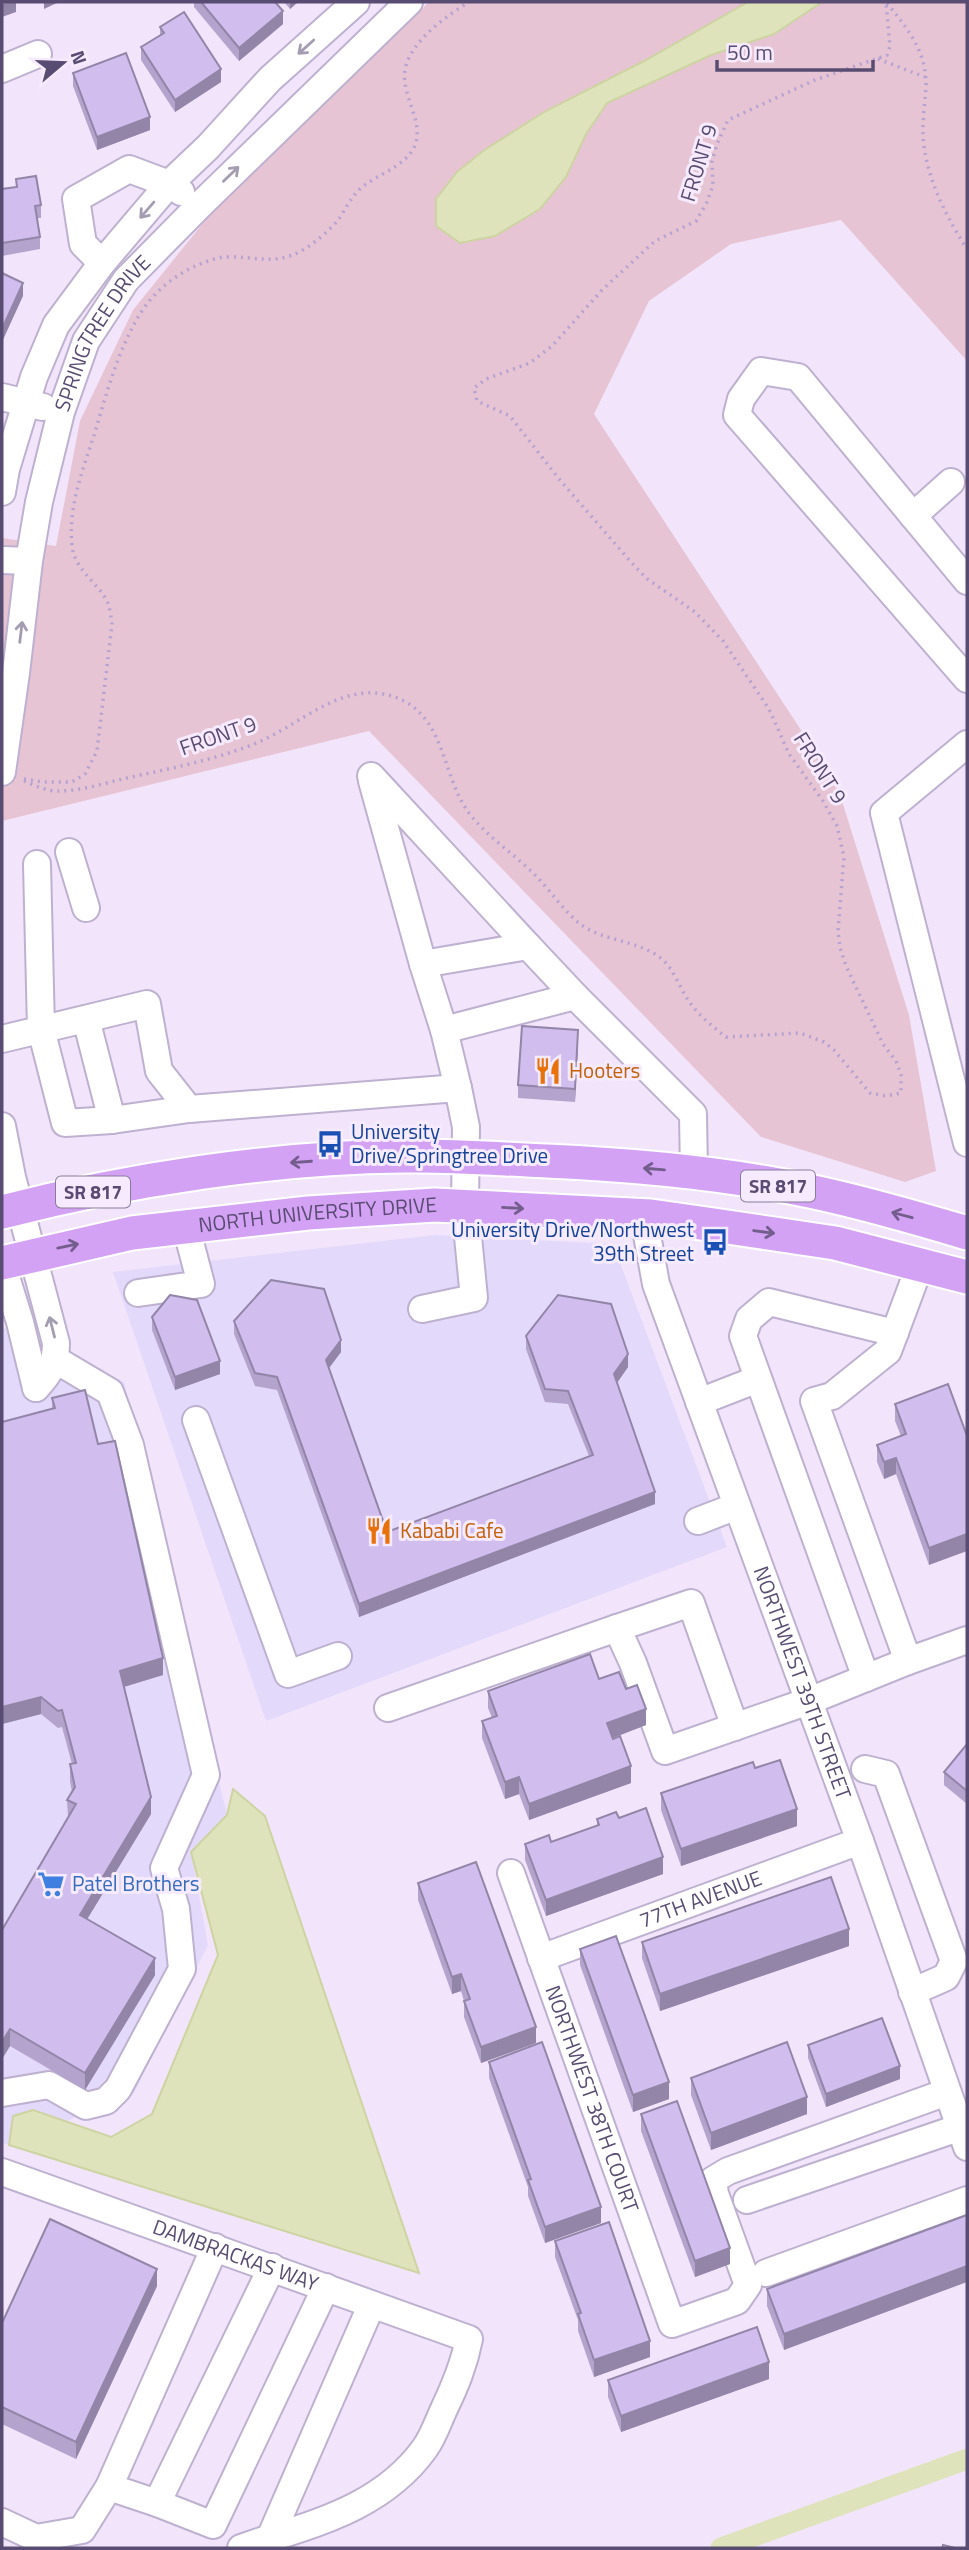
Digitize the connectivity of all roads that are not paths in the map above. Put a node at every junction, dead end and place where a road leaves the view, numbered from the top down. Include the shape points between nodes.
1 (356, 2) edge
2 (409, 2) edge
3 (38, 54) dead end
4 (2, 69) edge
5 (169, 184) junction
6 (200, 205) junction
7 (102, 263) junction
8 (2, 397) edge
9 (27, 403) junction
10 (61, 412) junction
11 (951, 482) dead end
12 (2, 492) edge
13 (912, 516) junction
14 (2, 560) edge
15 (29, 561) junction
16 (967, 582) edge
17 (967, 679) edge
18 (8, 685) edge
19 (967, 744) edge
20 (12, 776) edge
21 (69, 852) dead end
22 (37, 864) dead end
23 (86, 908) dead end
24 (528, 946) junction
25 (423, 964) junction
26 (575, 996) junction
27 (86, 1019) junction
28 (41, 1029) junction
29 (444, 1030) junction
30 (2, 1039) edge
31 (458, 1088) junction
32 (189, 1109) junction
33 (112, 1120) junction
34 (2, 1126) edge
35 (967, 1143) edge
36 (467, 1158) junction
37 (694, 1173) junction
38 (465, 1206) junction
39 (11, 1209) edge
40 (651, 1216) junction
41 (186, 1227) junction
42 (967, 1233) edge
43 (12, 1260) edge
44 (920, 1265) junction
45 (967, 1277) edge
46 (138, 1293) dead end
47 (422, 1309) dead end
48 (895, 1334) junction
49 (758, 1379) junction
50 (699, 1402) junction
51 (196, 1420) dead end
52 (737, 1506) junction
53 (698, 1521) dead end
54 (617, 1628) junction
55 (967, 1640) edge
56 (338, 1657) dead end
57 (908, 1661) junction
58 (866, 1678) junction
59 (809, 1701) junction
60 (388, 1708) dead end
61 (735, 1727) junction
62 (865, 1769) dead end
63 (860, 1842) junction
64 (511, 1873) dead end
65 (541, 1958) junction
66 (912, 1992) junction
67 (947, 2092) junction
68 (2, 2093) edge
69 (965, 2133) edge
70 (2, 2172) edge
71 (747, 2200) dead end
72 (967, 2200) edge
73 (215, 2247) junction
74 (272, 2267) junction
75 (757, 2279) junction
76 (326, 2287) junction
77 (371, 2306) junction
78 (109, 2487) junction
79 (157, 2503) junction
80 (2, 2522) edge
81 (270, 2538) junction
82 (241, 2548) edge

1 -> 5 street, SPRINGTREE DRIVE via 270,79
6 -> 2 street, SPRINGTREE DRIVE
3 - 4 street
5 - 6 street
5 -> 7 street, SPRINGTREE DRIVE
5 - 7 street via 129,169 76,199 83,244
6 - 10 street, SPRINGTREE DRIVE via 126,281 86,341
7 - 9 street, SPRINGTREE DRIVE via 56,325
8 - 9 street
9 - 10 street
9 - 12 street, SPRINGTREE DRIVE
10 - 15 street, SPRINGTREE DRIVE
11 - 13 street
13 - 16 street
13 - 17 street via 798,377 761,371 741,399 737,415
14 - 15 street
18 -> 15 street, SPRINGTREE DRIVE
18 - 20 street, SPRINGTREE DRIVE
19 - 35 street via 884,813
21 - 23 street
22 - 28 street
24 - 25 street
24 - 25 street via 371,776
24 - 26 street
25 - 29 street
26 - 29 street
26 - 37 street via 693,1114
27 - 28 street
27 - 32 street via 146,1004 159,1071
27 - 33 street
28 - 30 street
28 - 33 street via 65,1123
29 - 31 street
31 - 32 street
31 - 36 street
32 - 33 street
34 - 39 street
37 -> 36 main road, SR 817
36 - 38 street
36 -> 39 main road, SR 817 via 291,1162 185,1176
42 -> 37 main road, SR 817 via 813,1192
38 -> 40 main road, NORTH UNIVERSITY DRIVE / SR 817
38 - 41 main road, NORTH UNIVERSITY DRIVE / SR 817 via 308,1213
38 - 47 street via 474,1297
39 - 43 street
40 -> 44 main road, NORTH UNIVERSITY DRIVE / SR 817 via 835,1243
40 - 50 street, NORTHWEST 39TH STREET via 648,1235 656,1284
43 -> 41 main road, NORTH UNIVERSITY DRIVE / SR 817 via 132,1233
41 - 46 street via 201,1284
43 - 68 street via 56,1343 56,1360 110,1392 130,1445 206,1775 164,1868 176,1909 182,1969 118,2090 106,2101 86,2106 49,2085
44 - 45 main road, NORTH UNIVERSITY DRIVE / SR 817
44 - 48 street
48 - 49 street via 769,1301 748,1319 743,1336
48 - 57 street via 888,1352 832,1396 814,1401
49 - 50 street
49 - 58 street
50 - 52 street, NORTHWEST 39TH STREET
51 - 56 street via 288,1674
52 - 53 street
52 - 59 street, NORTHWEST 39TH STREET
54 - 60 street
54 - 61 street via 664,1751
54 - 61 street via 691,1603
55 - 57 street
57 - 58 street
58 - 59 street
59 - 61 street
59 - 63 street, NORTHWEST 39TH STREET
62 - 66 street via 886,1774 954,1961 946,1977
63 - 65 street, 77TH AVENUE
63 - 66 street, NORTHWEST 39TH STREET
64 - 65 street, NORTHWEST 38TH COURT
65 - 75 street, NORTHWEST 38TH COURT via 672,2325 737,2301
66 - 67 street, NORTHWEST 39TH STREET
67 - 69 street, NORTHWEST 39TH STREET
67 - 75 street via 713,2180 715,2194
69 - 71 street
70 - 73 street, DAMBRACKAS WAY
72 - 75 street
73 - 74 street, DAMBRACKAS WAY
73 - 78 street
74 - 76 street, DAMBRACKAS WAY
74 - 79 street
76 - 77 street, DAMBRACKAS WAY
76 - 79 street via 214,2525
77 - 81 street
77 - 81 street, DAMBRACKAS WAY via 469,2339 464,2367 425,2447 400,2476 366,2501 319,2524
78 - 79 street
78 - 80 street via 82,2530 36,2538
81 - 82 street

